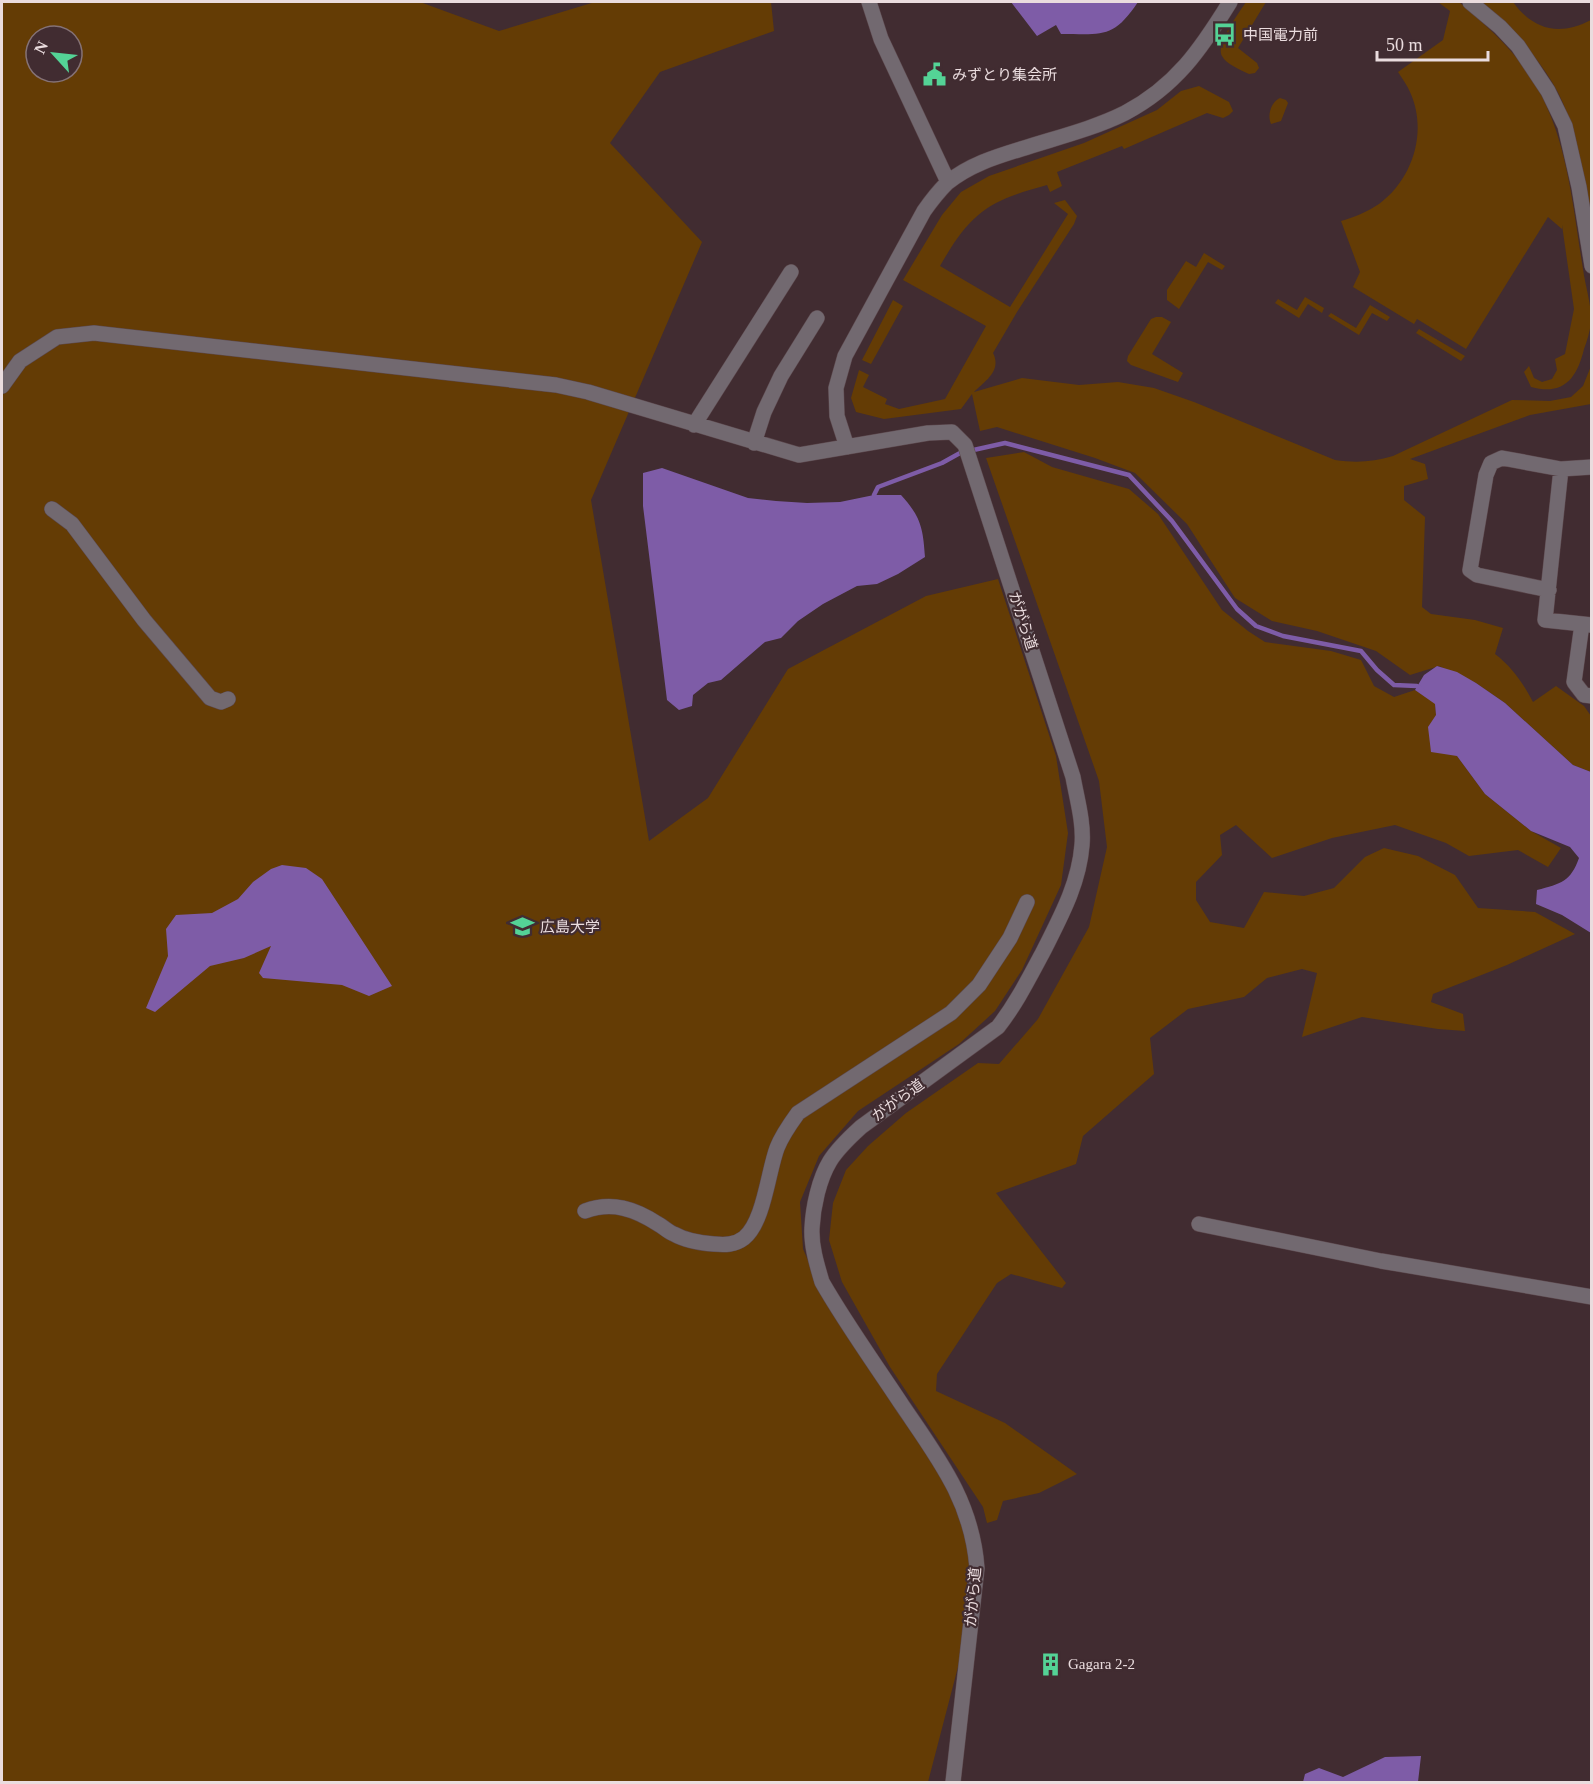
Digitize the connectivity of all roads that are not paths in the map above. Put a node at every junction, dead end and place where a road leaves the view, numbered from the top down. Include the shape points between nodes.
1 (869, 2) edge
2 (1230, 2) edge
3 (1470, 2) edge
4 (948, 182) junction
5 (1592, 266) edge
6 (791, 272) dead end
7 (817, 318) dead end
8 (2, 386) edge
9 (694, 424) junction
10 (754, 443) junction
11 (847, 447) junction
12 (1592, 467) edge
13 (1561, 469) junction
14 (52, 509) dead end
15 (1549, 590) junction
16 (1587, 625) edge
17 (1592, 696) edge
18 (228, 699) dead end
19 (1027, 902) dead end
20 (585, 1211) dead end
21 (1199, 1224) dead end
22 (1592, 1297) edge
23 (953, 1782) edge

1 - 4 street via 881,39
2 - 4 street via 1183,69 1141,103 1107,120 977,164
3 - 5 street via 1518,46 1548,91 1565,126
4 - 11 street via 924,211 845,356 836,388 837,416
6 - 9 street
7 - 10 street via 781,376
8 - 9 street via 20,361 57,337 94,333 556,385
9 - 10 street
10 - 11 street via 799,455
11 - 23 street, ががら道 via 952,432 968,451 1073,777 1080,815 1082,844 1074,888 1009,1012 998,1027 861,1127 845,1143 830,1161 820,1183 812,1228 822,1282 938,1458 962,1502 975,1546 976,1568
12 - 13 street
13 - 15 street
13 - 15 street via 1502,458 1491,463 1470,570 1477,575
14 - 18 street via 72,524 144,620 210,698 220,702
15 - 16 street via 1545,621
16 - 17 street via 1574,682 1584,695
19 - 20 street via 1010,938 979,985 951,1013 798,1113 777,1150 761,1209 747,1236 736,1244 699,1243 681,1238 636,1211 619,1207 600,1206
21 - 22 street via 1381,1262

